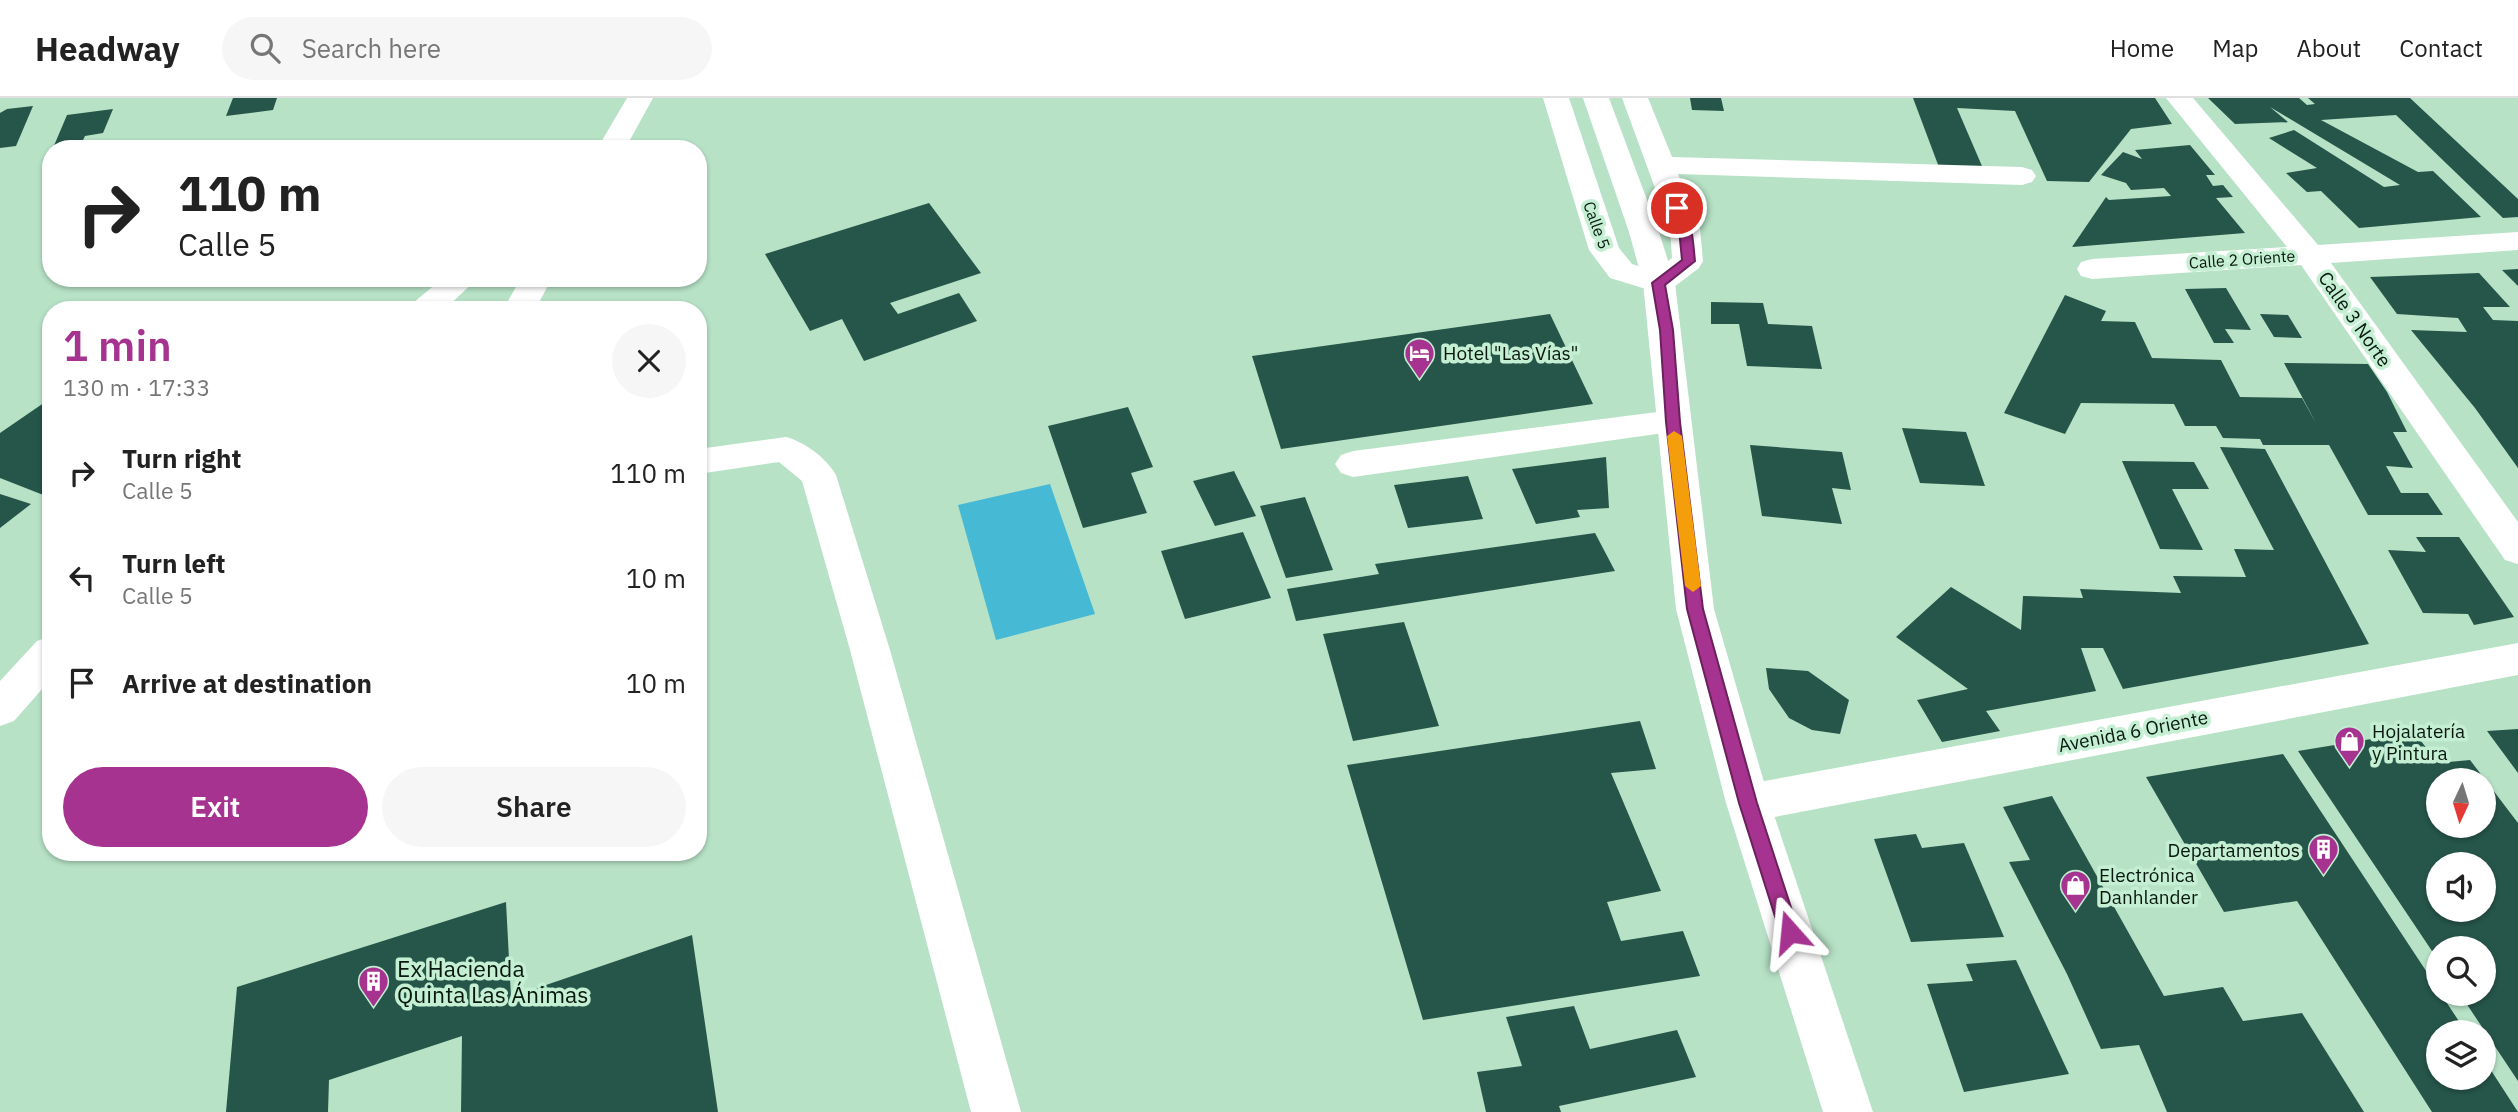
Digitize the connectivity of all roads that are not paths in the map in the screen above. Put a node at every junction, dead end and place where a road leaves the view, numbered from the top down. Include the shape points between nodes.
1 (640, 98) edge
2 (1556, 98) edge
3 (1596, 98) edge
4 (1635, 98) edge
5 (2179, 98) edge
6 (616, 140) edge
7 (1661, 165) junction
8 (2022, 176) dead end
9 (2518, 242) edge
10 (2309, 254) junction
11 (2092, 269) dead end
12 (1658, 283) junction
13 (452, 287) edge
14 (435, 301) edge
15 (1673, 422) junction
16 (707, 461) edge
17 (1353, 464) dead end
18 (2518, 550) edge
19 (2518, 659) edge
20 (42, 662) edge
21 (0, 709) edge
22 (1748, 803) junction
23 (996, 1112) edge
24 (1848, 1112) edge

1 - 6 street
2 - 12 street, Calle 5 via 1604,250 1621,271
3 - 12 street
4 - 7 street
5 - 10 street, Calle 3 Norte
7 - 8 street
7 - 12 street via 1685,229 1688,261
9 - 10 street, Calle 2 Oriente
10 - 11 street, Calle 2 Oriente
10 - 18 street, Calle 3 Norte
12 - 15 street
13 - 14 street
15 - 17 street
15 - 22 street via 1695,609
16 - 23 street via 786,450 818,475
19 - 22 street, Avenida 6 Oriente
20 - 21 street
22 - 24 street

